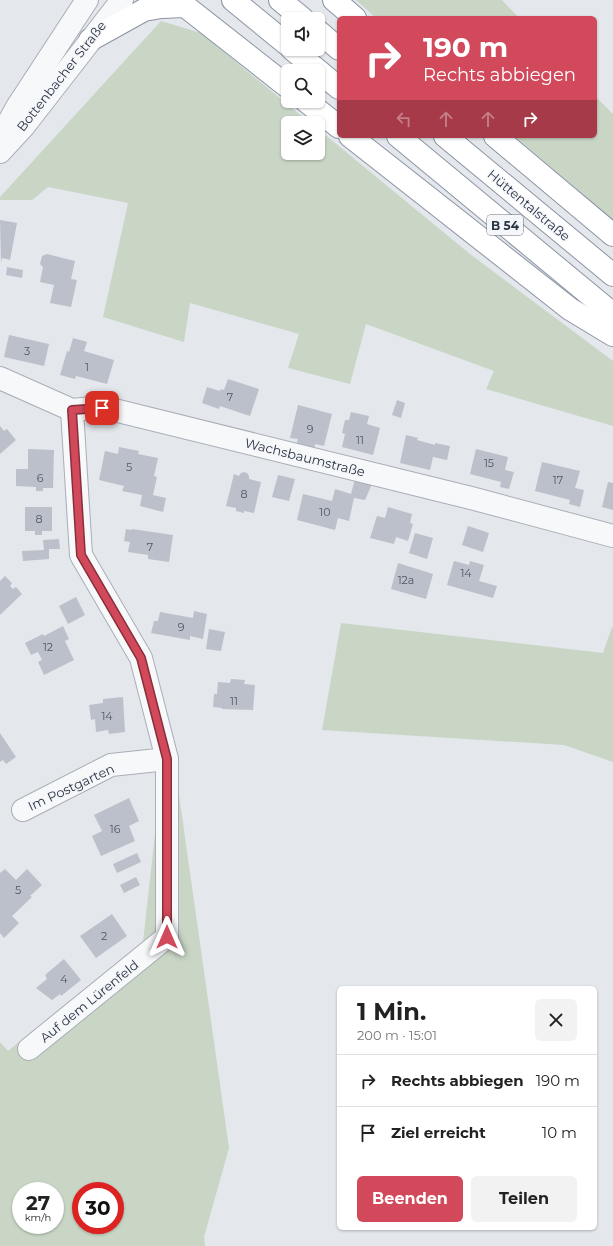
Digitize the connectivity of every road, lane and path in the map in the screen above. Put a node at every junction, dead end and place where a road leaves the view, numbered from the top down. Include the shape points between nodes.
1 (87, 0) edge
2 (122, 0) edge
3 (233, 0) edge
4 (280, 0) edge
5 (334, 0) edge
6 (183, 3) edge
7 (295, 12) edge
8 (353, 16) edge
9 (325, 37) edge
10 (281, 39) edge
11 (90, 40) junction
12 (337, 47) edge
13 (300, 56) edge
14 (281, 81) edge
15 (337, 86) edge
16 (315, 108) edge
17 (337, 125) edge
18 (0, 138) edge
19 (353, 138) edge
20 (400, 138) edge
21 (447, 138) edge
22 (497, 138) edge
23 (0, 152) edge
24 (613, 235) edge
25 (613, 275) edge
26 (613, 314) edge
27 (613, 335) edge
28 (0, 378) edge
29 (72, 410) junction
30 (613, 536) edge
31 (167, 759) junction
32 (23, 810) dead end
33 (29, 1049) dead end

1 - 18 street, Bottenbacher Straße via 10,117
2 - 11 street, Bottenbacher Straße
3 - 10 highway
4 - 7 highway
5 - 8 highway
6 - 11 highway via 144,10
6 - 14 highway
9 - 12 highway
11 - 23 street, Bottenbacher Straße via 24,126
13 - 15 highway
16 - 17 highway
19 - 27 highway via 570,309
20 - 26 highway, B 54
21 - 25 highway, Hüttentalstraße / B 54
22 - 24 highway
28 - 29 street, Wachsbaumstraße
29 - 30 street, Wachsbaumstraße via 102,408 471,498
29 - 31 street via 81,555 141,658
31 - 32 street, Im Postgarten via 111,765
31 - 33 street, Auf dem Lürenfeld via 167,937

